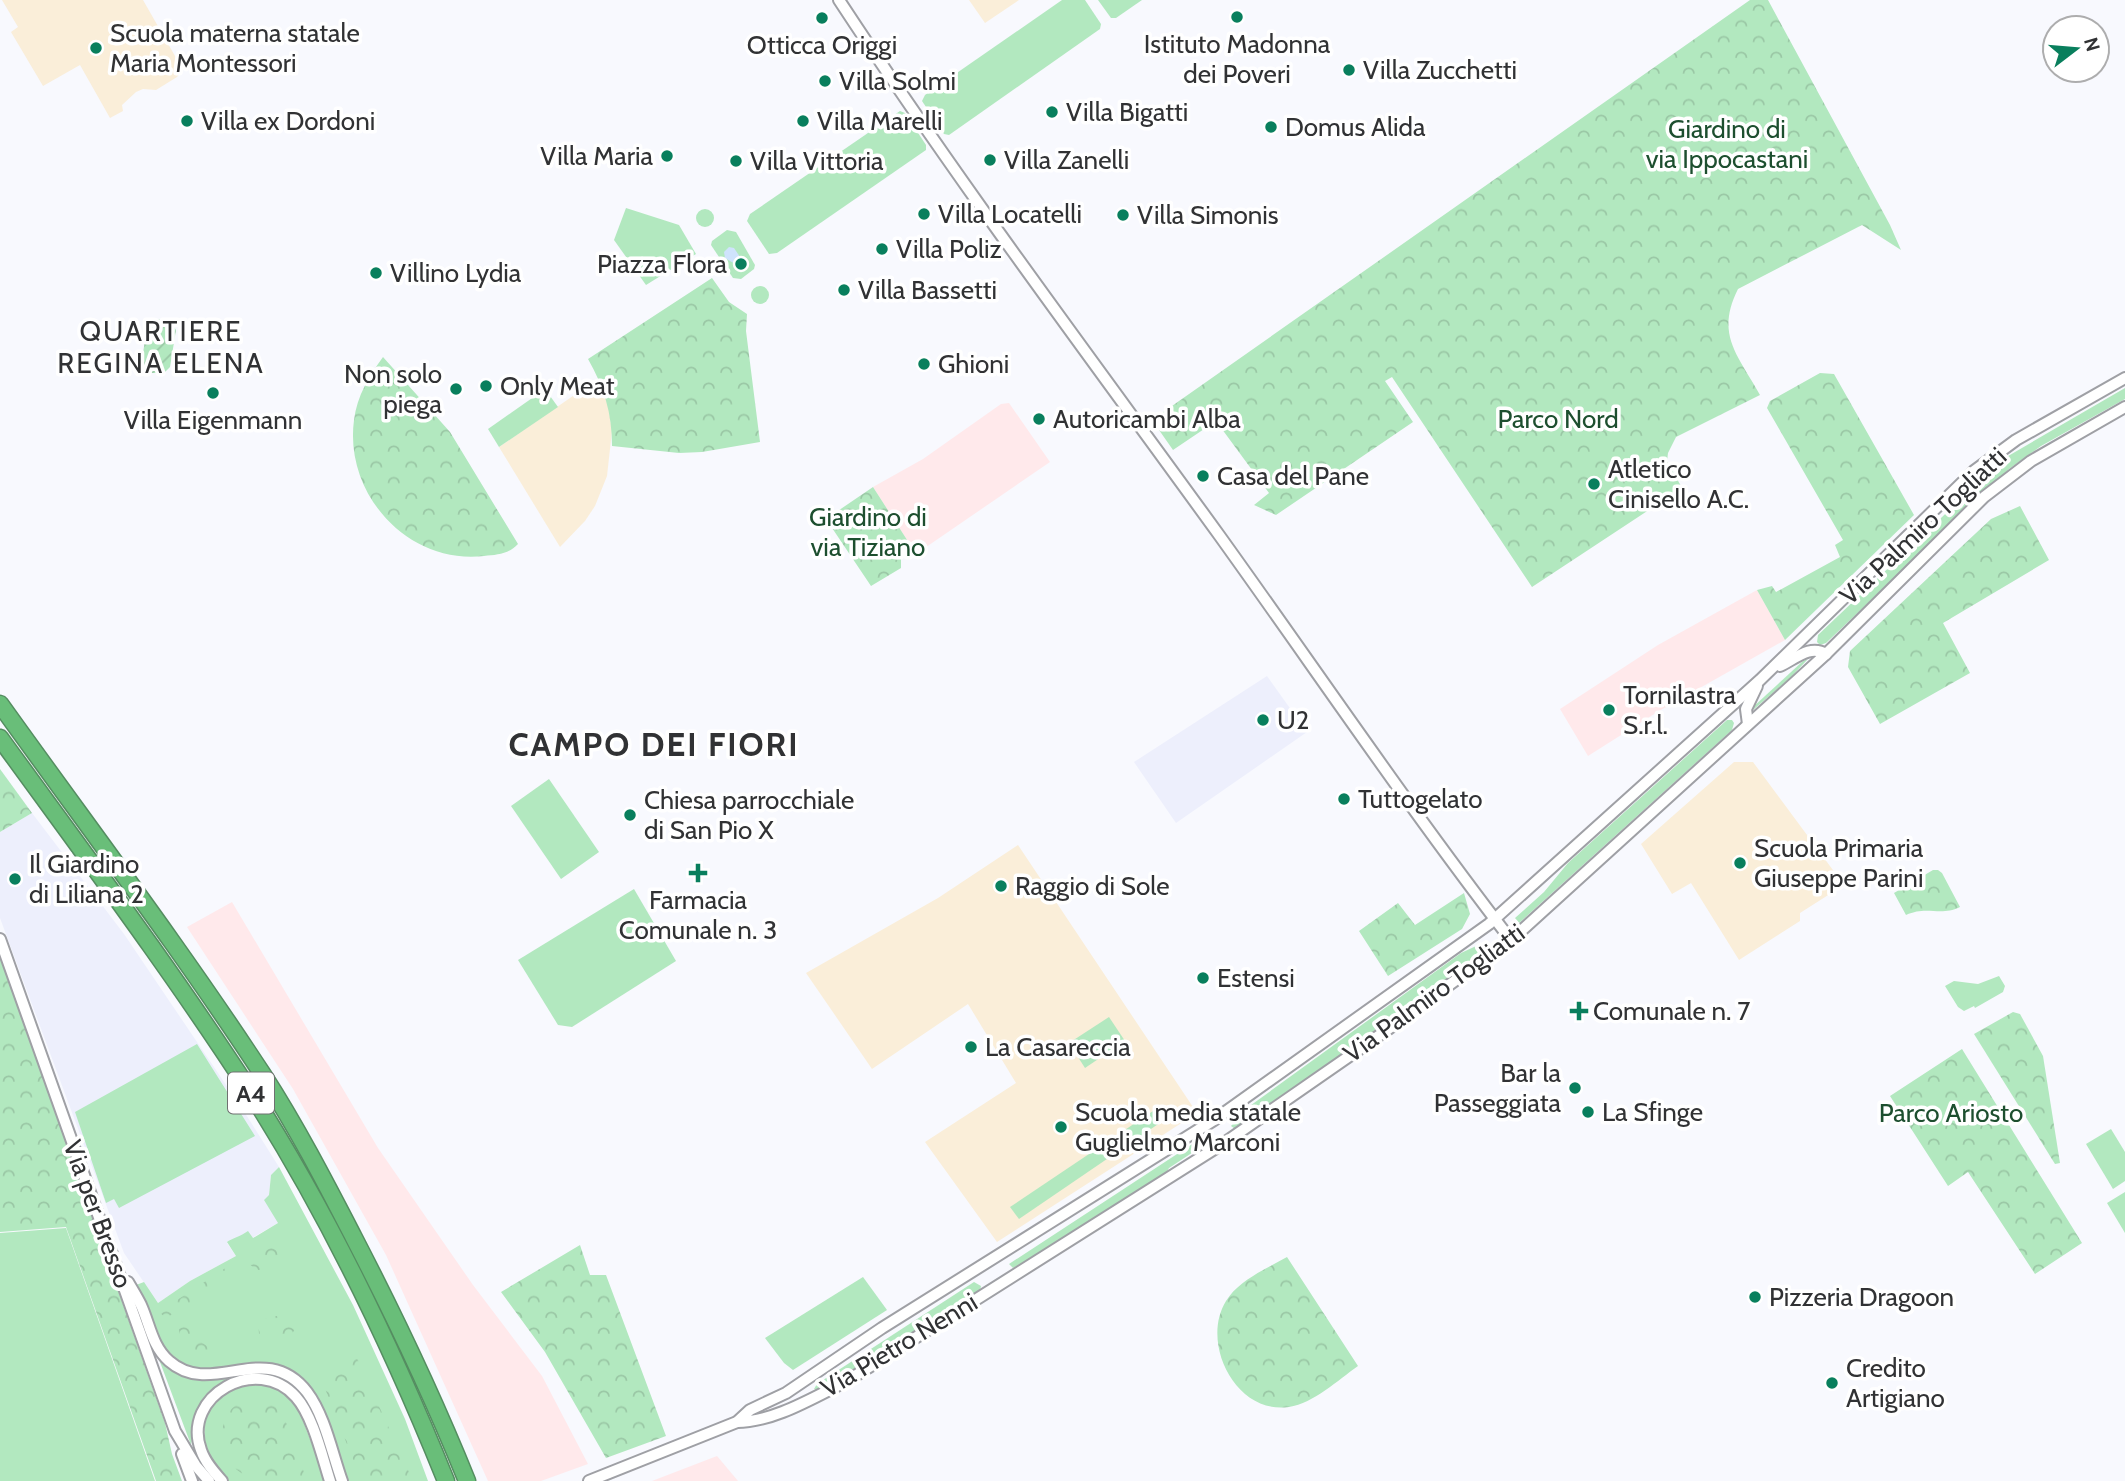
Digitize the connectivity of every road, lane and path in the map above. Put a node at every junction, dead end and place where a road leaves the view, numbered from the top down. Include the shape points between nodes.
1 (839, 0) edge
2 (2125, 377) edge
3 (2125, 407) edge
4 (1826, 654) junction
5 (1771, 670) junction
6 (1760, 680) junction
7 (0, 704) edge
8 (1748, 724) junction
9 (0, 738) edge
10 (1495, 919) junction
11 (0, 939) edge
12 (1511, 940) junction
13 (113, 1255) junction
14 (988, 1262) joint
15 (1003, 1283) joint
16 (737, 1422) junction
17 (175, 1431) junction
18 (591, 1480) edge
19 (192, 1481) edge
20 (209, 1481) edge
21 (222, 1481) edge
22 (330, 1481) edge
23 (342, 1481) edge
24 (446, 1481) edge
25 (467, 1481) edge

1 - 10 street via 951,167
2 - 5 street, Via Palmiro Togliatti via 2016,440 1974,471
3 - 4 street, Via Palmiro Togliatti via 1997,485
4 - 5 street, Via Palmiro Togliatti via 1808,652
4 - 8 street, Via Palmiro Togliatti
5 - 6 street, Via Palmiro Togliatti
6 - 8 street via 1746,709
6 - 10 street, Via Palmiro Togliatti
7 - 25 highway, A4 via 264,1076 397,1320
8 - 12 street, Via Palmiro Togliatti
9 - 24 highway, A4 via 151,945 278,1138 380,1328
10 - 12 street
10 - 14 street, Via Palmiro Togliatti via 1223,1114
11 - 13 street, Via per Bresso
12 - 15 street, Via Palmiro Togliatti via 1227,1141
13 - 17 street, Via per Bresso
13 - 23 street via 140,1304 154,1343 174,1365 207,1376 262,1367 286,1374 306,1391
14 - 16 street, Via Pietro Nenni
15 - 16 street, Via Pietro Nenni via 847,1381 752,1422
16 - 18 street
17 - 19 street
17 - 20 street, Via per Bresso
21 - 22 street via 200,1449 201,1417 223,1388 254,1378 282,1385 298,1399

